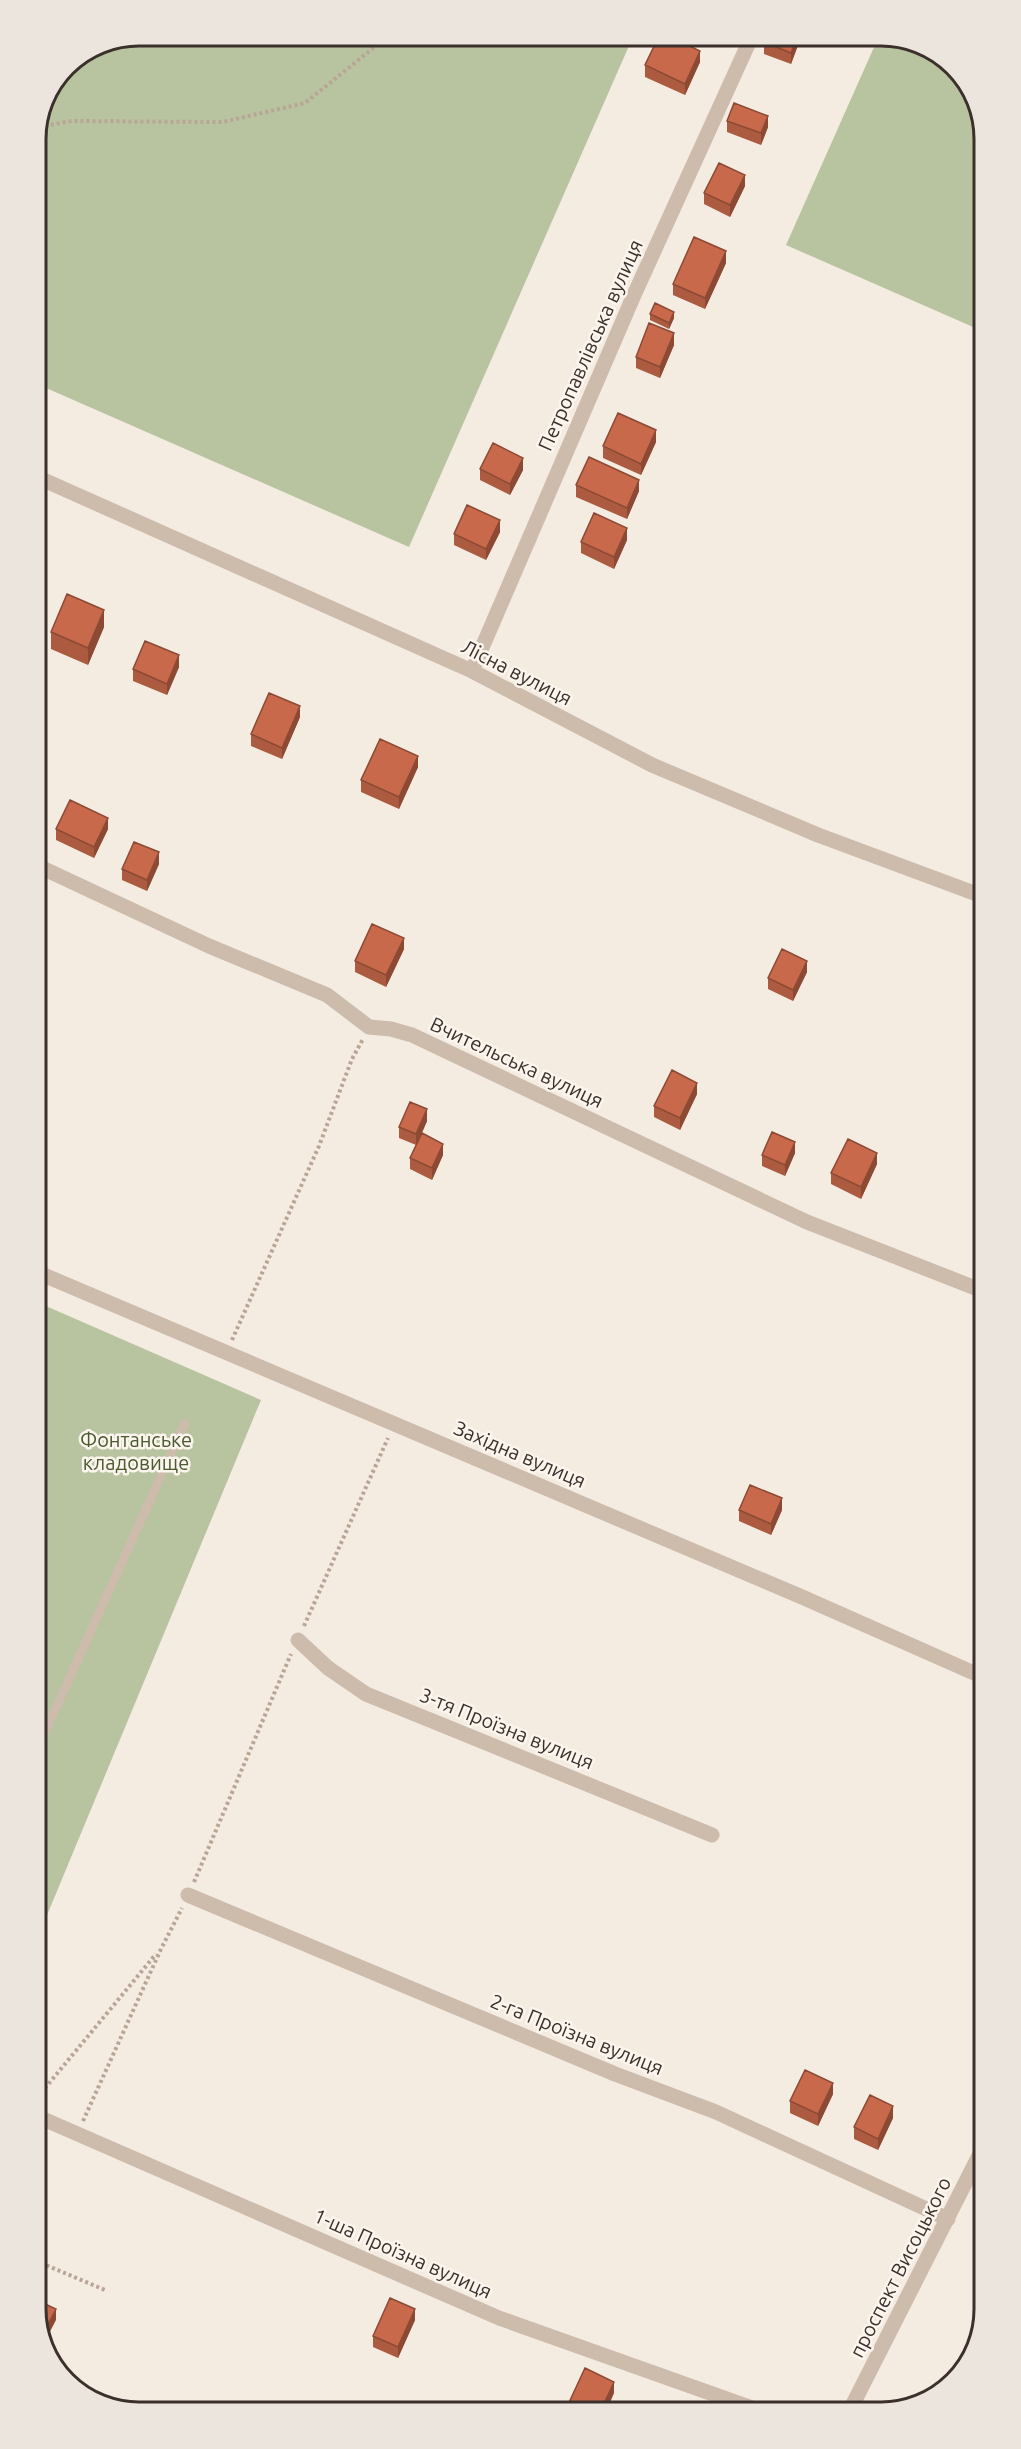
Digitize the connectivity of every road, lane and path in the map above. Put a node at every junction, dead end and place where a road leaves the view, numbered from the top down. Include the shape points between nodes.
1 (375, 47) edge
2 (746, 47) edge
3 (48, 125) edge
4 (47, 481) edge
5 (472, 671) junction
6 (47, 870) edge
7 (974, 893) edge
8 (369, 1028) junction
9 (47, 1276) edge
10 (974, 1288) edge
11 (227, 1352) junction
12 (185, 1423) dead end
13 (394, 1424) junction
14 (298, 1640) junction
15 (974, 1673) edge
16 (47, 1725) edge
17 (712, 1835) dead end
18 (188, 1895) junction
19 (160, 1948) junction
20 (47, 2086) edge
21 (47, 2120) edge
22 (78, 2133) junction
23 (974, 2166) edge
24 (948, 2219) junction
25 (47, 2266) edge
26 (105, 2290) dead end
27 (735, 2402) edge
28 (854, 2402) edge

1 - 3 path via 306,103 223,122 71,121
2 - 5 street, Петропавлівська вулиця
4 - 5 street, Лісна вулиця
5 - 7 street, Лісна вулиця via 652,765 818,835
6 - 8 street via 209,946 327,995
8 - 10 street, Вчительська вулиця via 412,1035 807,1222
8 - 11 path via 352,1059 319,1146
9 - 11 street, Західна вулиця
11 - 13 street, Західна вулиця
12 - 16 lane
13 - 14 path
13 - 15 street, Західна вулиця
14 - 17 street, 3-тя Проїзна вулиця via 328,1668 366,1694
14 - 18 path
18 - 19 path
18 - 24 street, 2-га Проїзна вулиця via 716,2112
19 - 20 path
19 - 22 path
21 - 22 street, 1-ша Проїзна вулиця
22 - 27 street, 1-ша Проїзна вулиця via 499,2318
23 - 24 street, проспект Висоцького
24 - 28 street, проспект Висоцького
25 - 26 path

